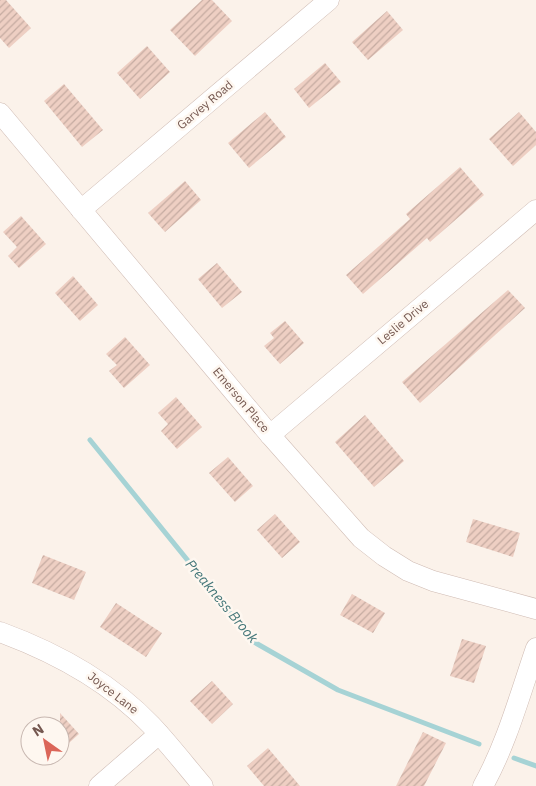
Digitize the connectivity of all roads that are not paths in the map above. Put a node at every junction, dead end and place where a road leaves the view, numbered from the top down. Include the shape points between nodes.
1 (329, 0) edge
2 (0, 113) edge
3 (81, 210) junction
4 (536, 210) edge
5 (270, 435) junction
6 (536, 609) edge
7 (0, 632) edge
8 (536, 648) edge
9 (159, 734) junction
10 (99, 786) edge
11 (203, 786) edge
12 (483, 786) edge

1 - 3 street, Garvey Road
2 - 3 street, Emerson Place
3 - 5 street, Emerson Place
4 - 5 street, Leslie Drive
5 - 6 street, Emerson Place via 347,524 384,556 433,581
7 - 9 street, Joyce Lane via 67,660 97,679 125,700
8 - 12 street via 494,767
9 - 10 street
9 - 11 street, Joyce Lane

